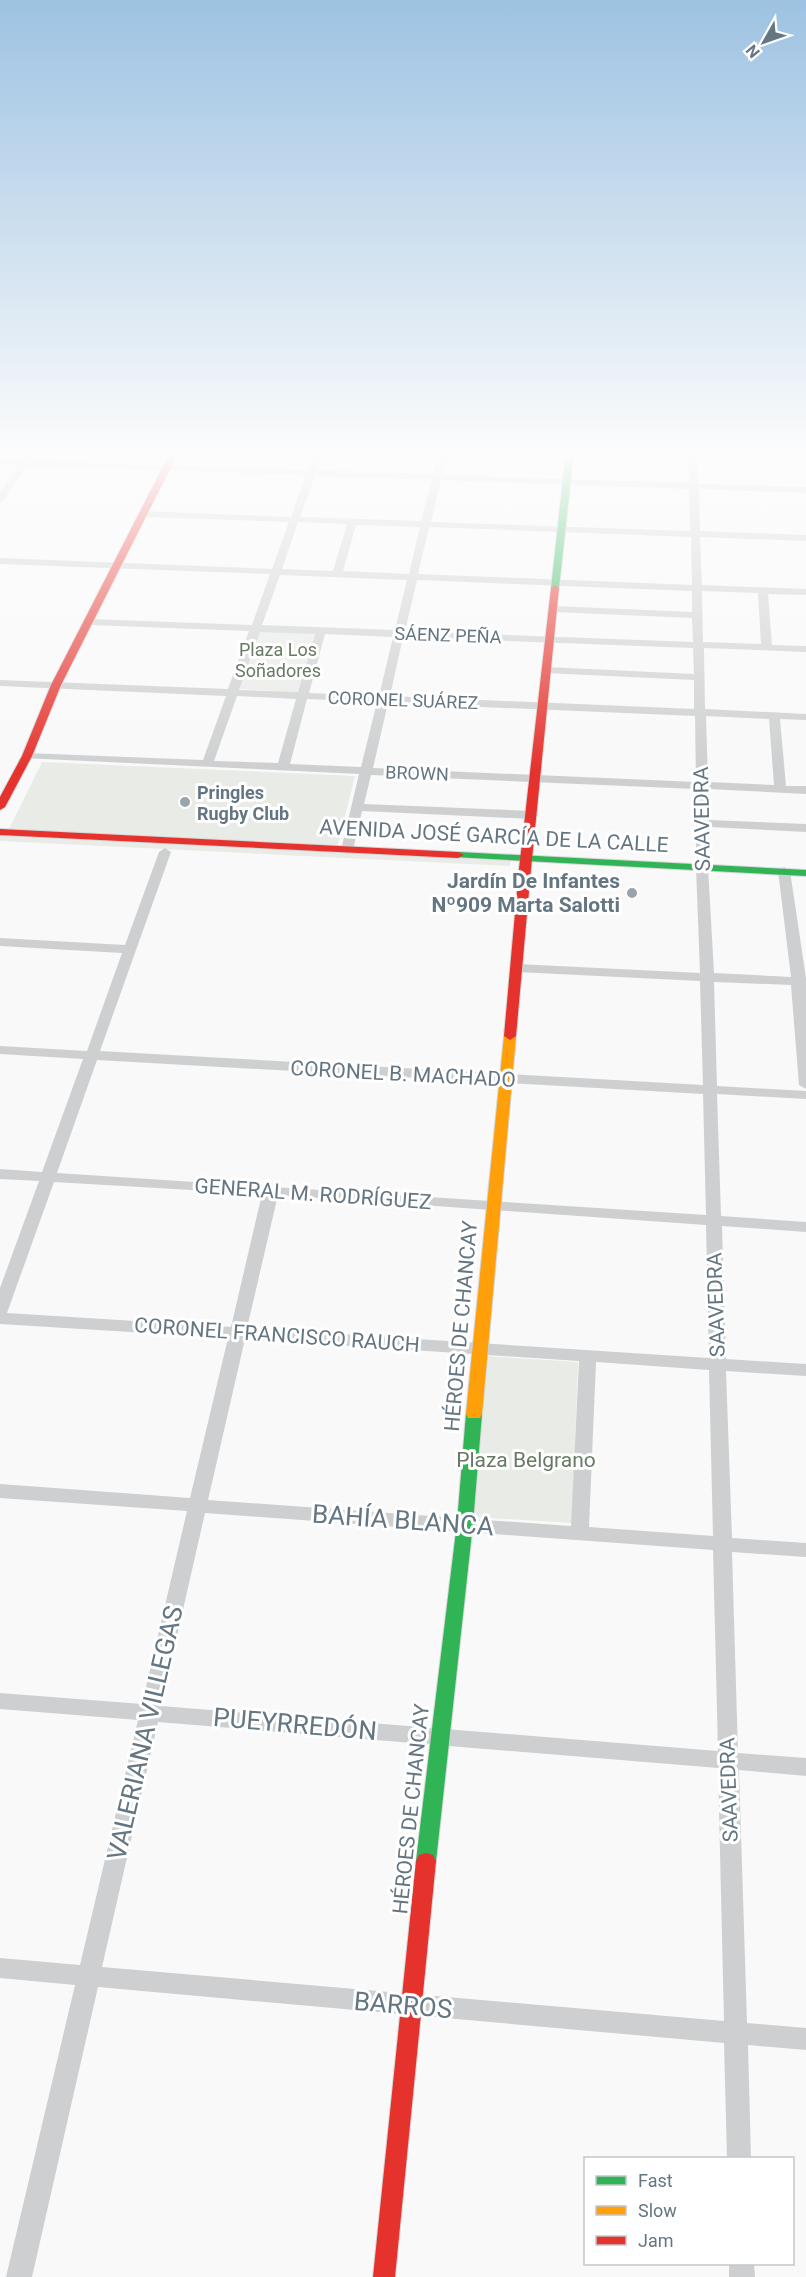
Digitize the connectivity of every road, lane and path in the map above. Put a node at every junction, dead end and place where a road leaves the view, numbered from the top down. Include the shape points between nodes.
1 (123, 557) edge
2 (281, 557) edge
3 (342, 557) edge
4 (418, 557) edge
5 (559, 557) edge
6 (696, 557) edge
7 (0, 561) edge
8 (118, 567) junction
9 (275, 573) junction
10 (337, 575) junction
11 (413, 578) junction
12 (556, 583) junction
13 (697, 588) junction
14 (763, 590) junction
15 (806, 592) edge
16 (554, 609) junction
17 (698, 615) junction
18 (90, 622) junction
19 (255, 628) junction
20 (321, 630) junction
21 (400, 633) junction
22 (550, 639) junction
23 (698, 645) junction
24 (767, 648) junction
25 (806, 649) edge
26 (546, 670) junction
27 (699, 677) junction
28 (0, 683) edge
29 (56, 685) junction
30 (232, 693) junction
31 (304, 696) junction
32 (383, 699) junction
33 (541, 706) junction
34 (700, 712) junction
35 (774, 716) junction
36 (806, 717) edge
37 (27, 756) junction
38 (207, 764) junction
39 (283, 767) junction
40 (368, 771) junction
41 (534, 778) junction
42 (702, 785) junction
43 (780, 789) junction
44 (806, 790) edge
45 (0, 807) edge
46 (358, 807) junction
47 (532, 815) junction
48 (703, 823) junction
49 (806, 828) edge
50 (0, 832) edge
51 (0, 844) edge
52 (347, 850) junction
53 (165, 852) junction
54 (525, 864) junction
55 (703, 872) junction
56 (806, 873) edge
57 (784, 877) junction
58 (806, 883) edge
59 (0, 942) edge
60 (131, 949) junction
61 (517, 968) junction
62 (707, 977) junction
63 (802, 982) edge
64 (0, 1050) edge
65 (93, 1057) junction
66 (506, 1079) junction
67 (806, 1086) edge
68 (711, 1090) junction
69 (806, 1095) edge
70 (0, 1174) edge
71 (50, 1177) junction
72 (271, 1190) junction
73 (493, 1207) junction
74 (714, 1222) junction
75 (806, 1227) edge
76 (0, 1311) edge
77 (0, 1318) edge
78 (237, 1332) junction
79 (479, 1348) junction
80 (588, 1356) junction
81 (718, 1364) junction
82 (806, 1370) edge
83 (0, 1491) edge
84 (197, 1506) junction
85 (465, 1523) junction
86 (580, 1532) junction
87 (723, 1544) junction
88 (806, 1550) edge
89 (0, 1701) edge
90 (149, 1712) junction
91 (439, 1736) junction
92 (729, 1760) junction
93 (806, 1767) edge
94 (0, 1968) edge
95 (90, 1977) junction
96 (412, 2006) junction
97 (736, 2032) junction
98 (806, 2039) edge
99 (739, 2157) edge
100 (18, 2277) edge
101 (384, 2277) edge

1 - 8 street
2 - 9 street
3 - 10 street
4 - 11 street
5 - 12 street, HÉROES DE CHANCAY
6 - 13 street, SAAVEDRA
7 - 8 street
8 - 9 street
8 - 18 street
9 - 10 street
9 - 19 street
10 - 11 street
11 - 12 street
11 - 21 street
12 - 13 street
12 - 16 street, HÉROES DE CHANCAY
13 - 14 street
13 - 17 street, SAAVEDRA
14 - 15 street
14 - 24 street
16 - 17 street
16 - 22 street, HÉROES DE CHANCAY
17 - 23 street, SAAVEDRA
18 - 19 street, SÁENZ PEÑA
18 - 29 street
19 - 20 street, SÁENZ PEÑA
19 - 30 street
20 - 21 street, SÁENZ PEÑA
20 - 31 street
21 - 22 street, SÁENZ PEÑA
21 - 32 street
22 - 23 street, SÁENZ PEÑA
22 - 26 street, HÉROES DE CHANCAY
23 - 24 street, SÁENZ PEÑA
23 - 27 street, SAAVEDRA
24 - 25 street, SÁENZ PEÑA
26 - 27 street
26 - 33 street, HÉROES DE CHANCAY
27 - 34 street, SAAVEDRA
28 - 29 street, CORONEL SUÁREZ
29 - 30 street, CORONEL SUÁREZ
29 - 37 street
30 - 31 street, CORONEL SUÁREZ
30 - 38 street
31 - 32 street, CORONEL SUÁREZ
31 - 39 street
32 - 33 street, CORONEL SUÁREZ
32 - 40 street
33 - 34 street, CORONEL SUÁREZ
33 - 41 street, HÉROES DE CHANCAY
34 - 35 street, CORONEL SUÁREZ
34 - 42 street, SAAVEDRA
35 - 36 street, CORONEL SUÁREZ
35 - 43 street
37 - 38 street, BROWN
37 - 45 street
38 - 39 street, BROWN
39 - 40 street, BROWN
40 - 41 street, BROWN
40 - 46 street
41 - 42 street, BROWN
41 - 47 street, HÉROES DE CHANCAY
42 - 43 street, BROWN
42 - 48 street, SAAVEDRA
43 - 44 street, BROWN
46 - 47 street
46 - 52 street
47 - 54 street, HÉROES DE CHANCAY
48 - 49 street
48 - 55 street, SAAVEDRA
50 - 52 street, AVENIDA JOSÉ GARCÍA DE LA CALLE
51 - 53 street, AVENIDA JOSÉ GARCÍA DE LA CALLE
52 - 54 street, AVENIDA JOSÉ GARCÍA DE LA CALLE
53 - 54 street, AVENIDA JOSÉ GARCÍA DE LA CALLE
53 - 60 street
54 - 55 street, AVENIDA JOSÉ GARCÍA DE LA CALLE
54 - 61 street, HÉROES DE CHANCAY
55 - 57 street, AVENIDA JOSÉ GARCÍA DE LA CALLE
55 - 62 street, SAAVEDRA
56 - 57 street, AVENIDA JOSÉ GARCÍA DE LA CALLE
57 - 58 street, AVENIDA JOSÉ GARCÍA DE LA CALLE
57 - 63 street
59 - 60 street
60 - 65 street
61 - 62 street
61 - 66 street, HÉROES DE CHANCAY
62 - 63 street
62 - 68 street, SAAVEDRA
63 - 67 street
64 - 65 street, CORONEL B. MACHADO
65 - 66 street, CORONEL B. MACHADO
65 - 71 street
66 - 68 street, CORONEL B. MACHADO
66 - 73 street, HÉROES DE CHANCAY
68 - 69 street, CORONEL B. MACHADO
68 - 74 street, SAAVEDRA
70 - 71 street, GENERAL M. RODRÍGUEZ
71 - 72 street, GENERAL M. RODRÍGUEZ
71 - 76 street
72 - 73 street, GENERAL M. RODRÍGUEZ
72 - 78 street, VALERIANA VILLEGAS
73 - 74 street, GENERAL M. RODRÍGUEZ
73 - 79 street, HÉROES DE CHANCAY
74 - 75 street, GENERAL M. RODRÍGUEZ
74 - 81 street, SAAVEDRA
77 - 78 street, CORONEL FRANCISCO RAUCH
78 - 79 street, CORONEL FRANCISCO RAUCH
78 - 84 street, VALERIANA VILLEGAS
79 - 80 street, CORONEL FRANCISCO RAUCH
79 - 85 street, HÉROES DE CHANCAY
80 - 81 street, CORONEL FRANCISCO RAUCH
80 - 86 street
81 - 82 street, CORONEL FRANCISCO RAUCH
81 - 87 street, SAAVEDRA
83 - 84 street, BAHÍA BLANCA
84 - 85 street, BAHÍA BLANCA
84 - 90 street, VALERIANA VILLEGAS
85 - 86 street, BAHÍA BLANCA
85 - 91 street, HÉROES DE CHANCAY
86 - 87 street, BAHÍA BLANCA
87 - 88 street, BAHÍA BLANCA
87 - 92 street, SAAVEDRA
89 - 90 street, PUEYRREDÓN
90 - 91 street, PUEYRREDÓN
90 - 95 street, VALERIANA VILLEGAS
91 - 92 street, PUEYRREDÓN
91 - 96 street, HÉROES DE CHANCAY
92 - 93 street, PUEYRREDÓN
92 - 97 street, SAAVEDRA
94 - 95 street, BARROS
95 - 96 street, BARROS
95 - 100 street, VALERIANA VILLEGAS
96 - 97 street, BARROS
96 - 101 street, HÉROES DE CHANCAY
97 - 98 street, BARROS
97 - 99 street, SAAVEDRA

